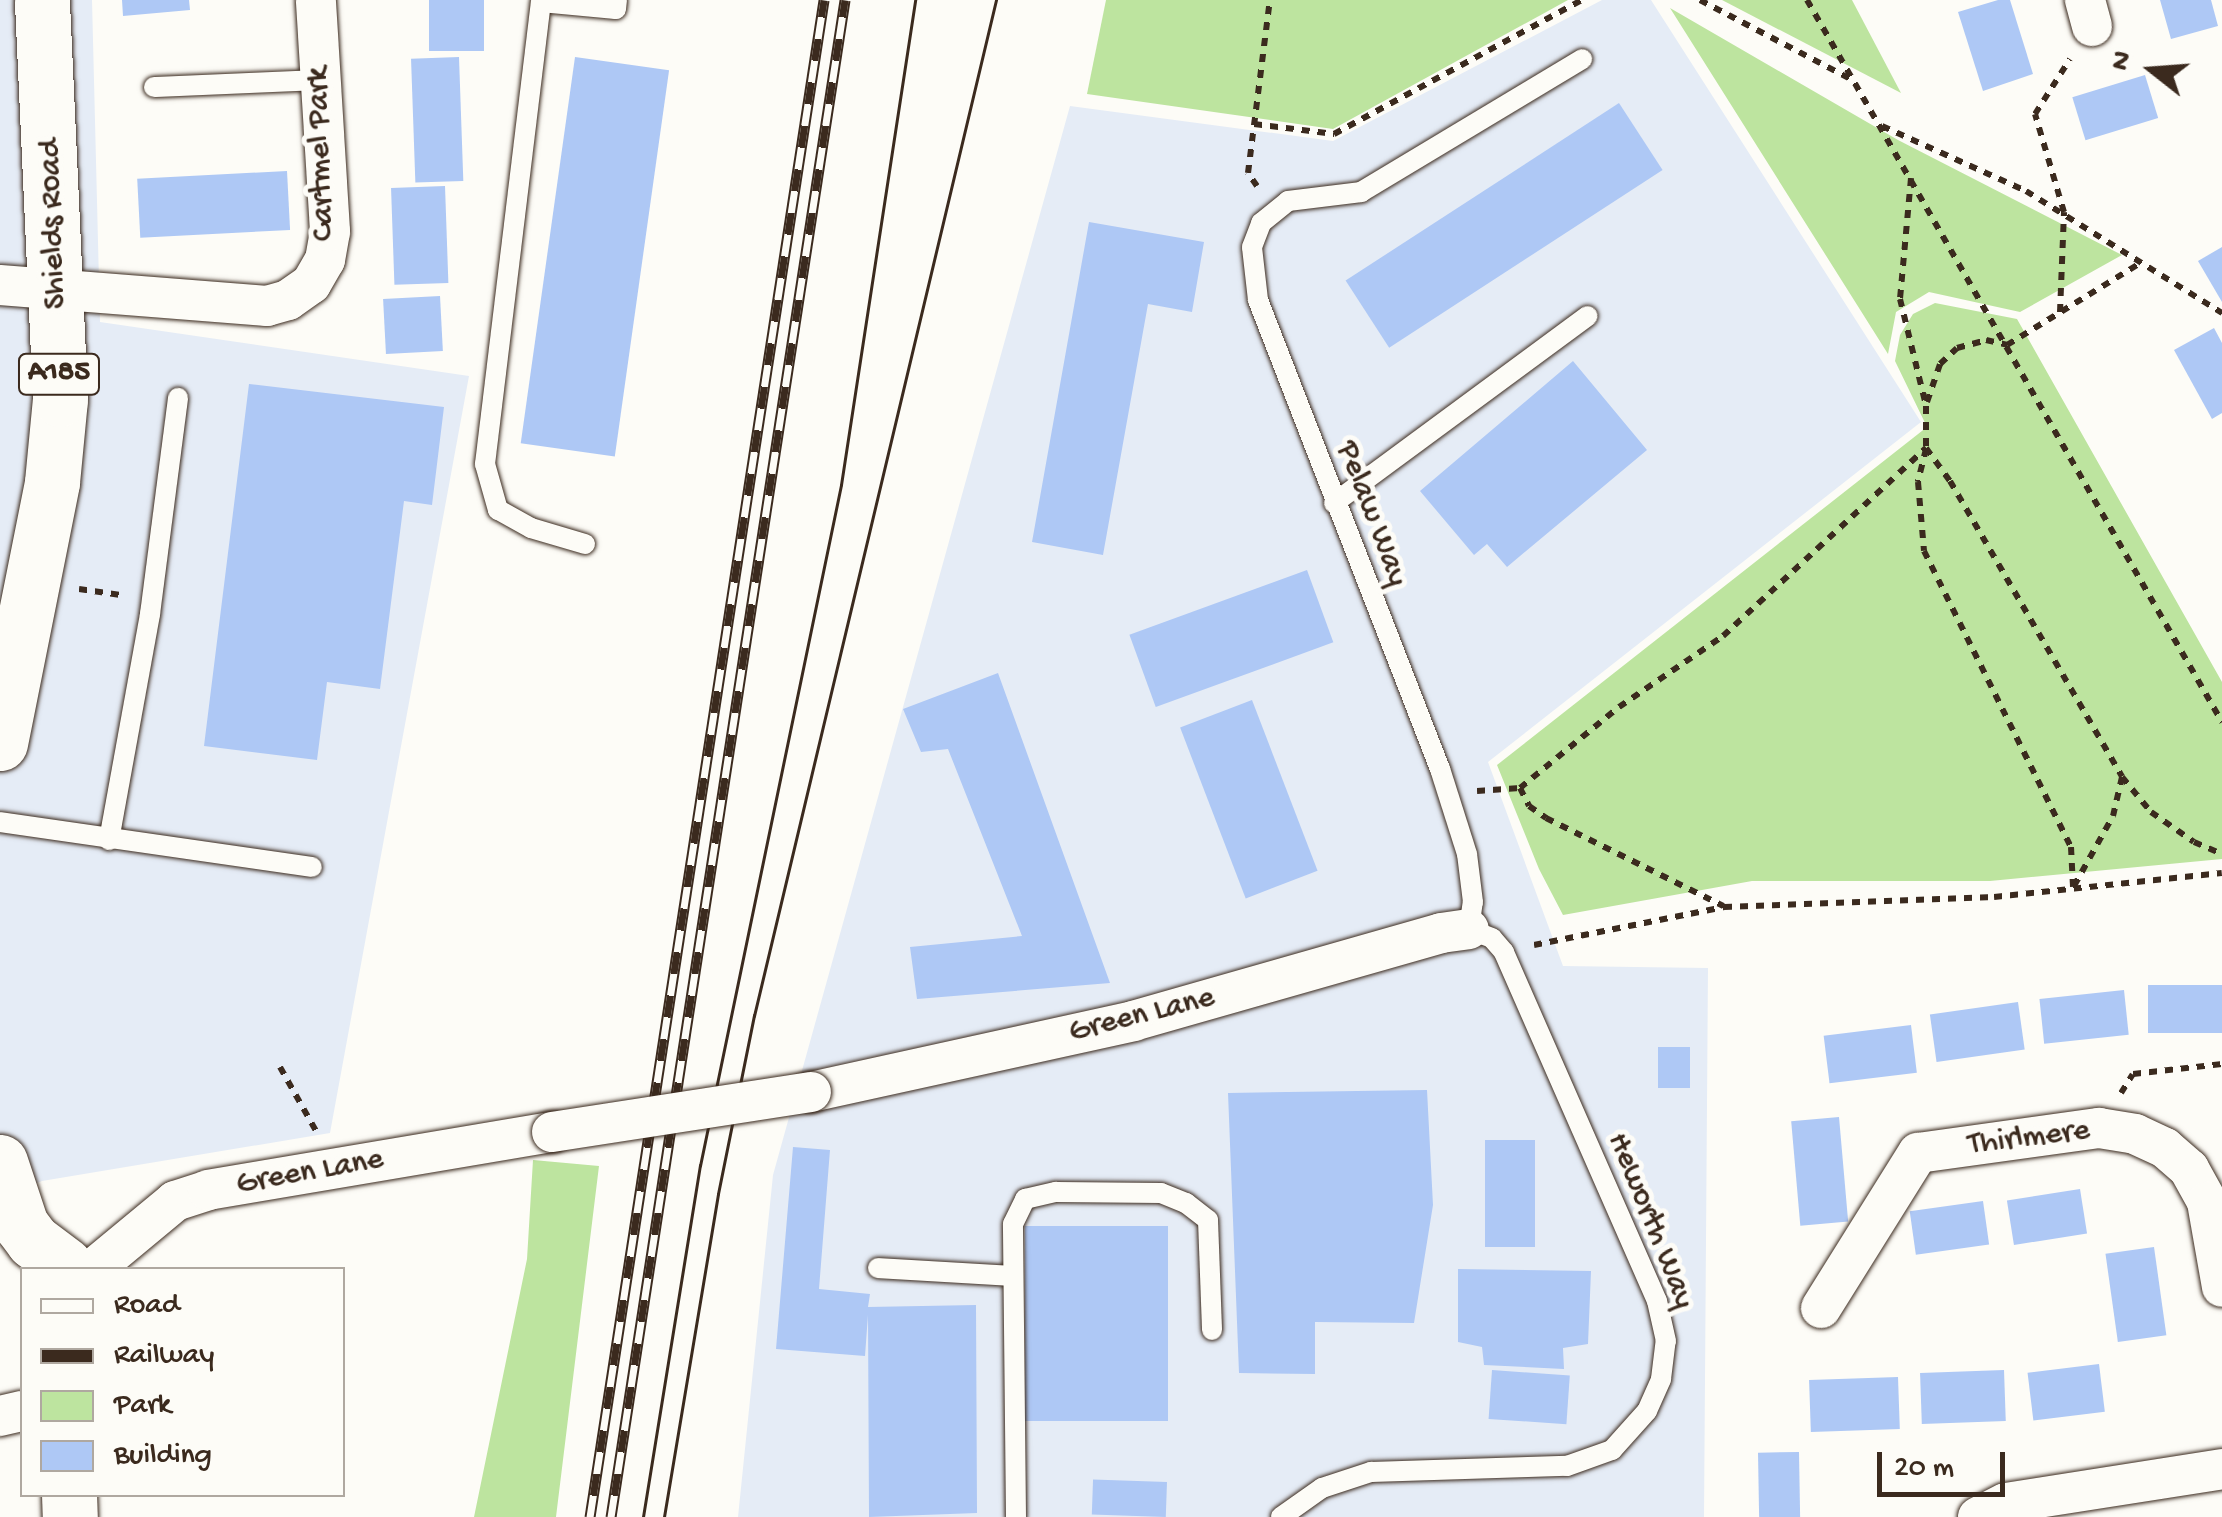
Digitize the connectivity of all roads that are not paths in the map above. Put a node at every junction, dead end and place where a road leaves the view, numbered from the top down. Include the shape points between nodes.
1 (42, 0) edge
2 (316, 0) edge
3 (617, 0) edge
4 (1582, 59) dead end
5 (321, 80) junction
6 (154, 87) dead end
7 (0, 286) edge
8 (56, 288) junction
9 (1588, 316) dead end
10 (178, 398) dead end
11 (1334, 503) junction
12 (586, 544) dead end
13 (20, 605) edge
14 (0, 743) edge
15 (0, 822) edge
16 (109, 840) junction
17 (312, 867) dead end
18 (1469, 929) junction
19 (0, 1162) edge
20 (73, 1267) edge
21 (77, 1267) edge
22 (878, 1268) dead end
23 (1012, 1276) junction
24 (2222, 1287) edge
25 (1821, 1308) dead end
26 (1212, 1330) dead end
27 (2222, 1468) edge
28 (1016, 1517) edge
29 (1281, 1517) edge
30 (1978, 1517) edge

1 - 8 main road, Shields Road / A185
2 - 5 street, Cartmel Park
3 - 12 lane via 616,10 541,2 485,464 498,510 530,528
4 - 11 lane, Pelaw Way via 1361,192 1288,201 1262,223 1252,248 1258,300
5 - 6 lane
5 - 8 street, Cartmel Park via 330,231 325,260 311,284 268,306
7 - 8 street, Cartmel Park
8 - 13 main road, Shields Road / A185 via 60,399 52,482
9 - 11 lane
10 - 16 lane via 152,600
11 - 18 lane, Pelaw Way via 1467,854
13 - 14 main road, Shields Road / A185
15 - 16 lane
16 - 17 lane
18 - 21 street, Green Lane, bridge via 1132,1021 811,1092 208,1190 176,1202
18 - 29 lane, Heworth Way via 1492,938 1504,952 1657,1302 1666,1341 1661,1379 1648,1411 1612,1450 1582,1461 1371,1472 1322,1488
19 - 20 main road via 33,1241
22 - 23 lane
23 - 26 lane via 1013,1224 1025,1199 1056,1192 1162,1193 1208,1220
23 - 28 lane
24 - 25 street, Thirlmere via 2207,1202 2189,1169 2135,1134 2099,1128 1918,1152
27 - 30 street via 2006,1503

